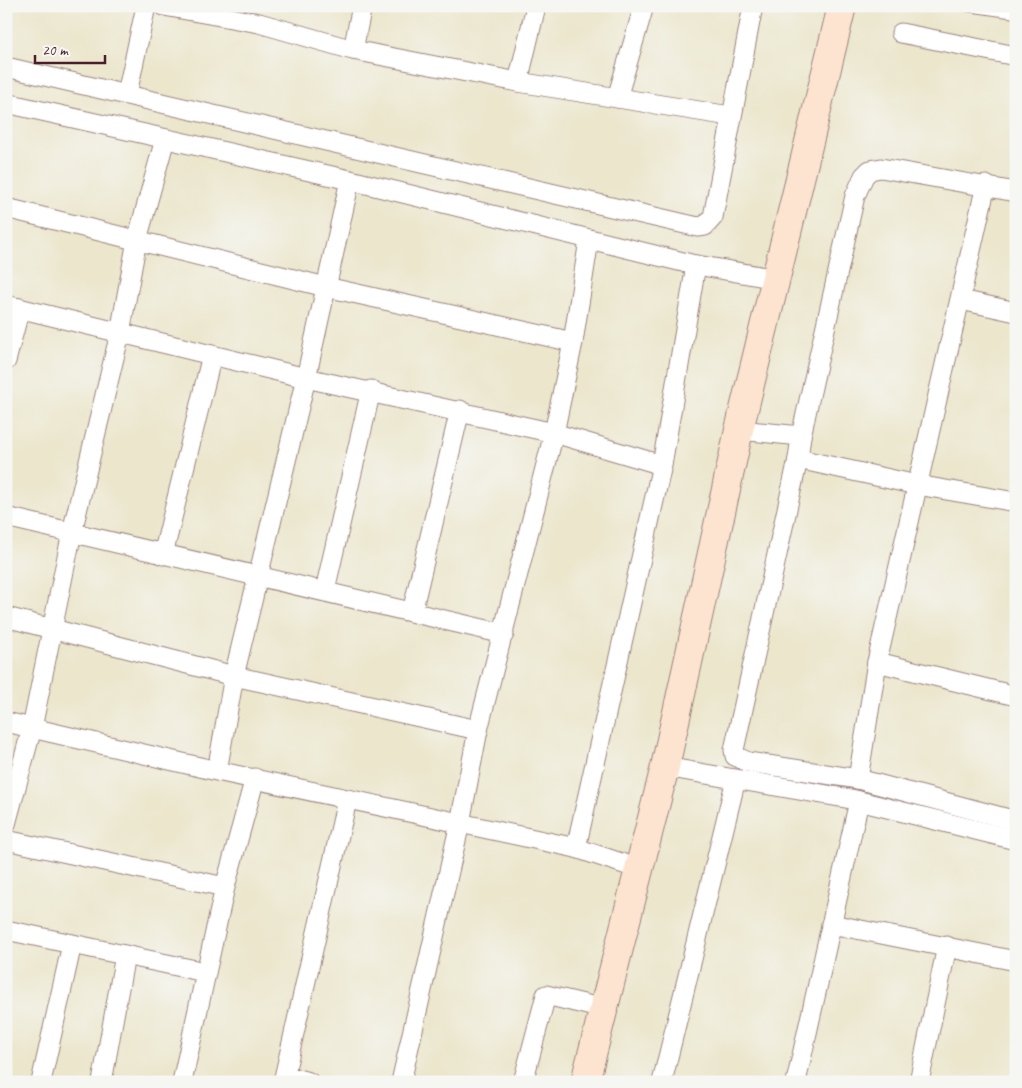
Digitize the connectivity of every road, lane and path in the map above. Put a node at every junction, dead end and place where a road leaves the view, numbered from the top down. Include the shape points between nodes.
1 (146, 6) edge
2 (164, 6) edge
3 (362, 6) edge
4 (536, 6) edge
5 (644, 6) edge
6 (752, 6) edge
7 (842, 6) edge
8 (968, 6) edge
9 (1016, 13) edge
10 (261, 14) edge
11 (901, 33) dead end
12 (353, 50) junction
13 (1016, 56) edge
14 (6, 67) edge
15 (518, 82) junction
16 (127, 94) junction
17 (616, 98) junction
18 (6, 103) edge
19 (730, 116) junction
20 (165, 139) junction
21 (350, 180) junction
22 (986, 185) junction
23 (1016, 192) edge
24 (6, 208) edge
25 (137, 240) junction
26 (589, 240) junction
27 (696, 265) junction
28 (777, 279) junction
29 (326, 287) junction
30 (961, 300) junction
31 (13, 306) edge
32 (1016, 312) edge
33 (120, 333) junction
34 (573, 342) junction
35 (212, 355) junction
36 (6, 361) edge
37 (306, 378) junction
38 (371, 390) junction
39 (460, 410) junction
40 (739, 430) junction
41 (554, 433) junction
42 (801, 436) junction
43 (798, 459) junction
44 (662, 465) junction
45 (917, 484) junction
46 (1016, 502) edge
47 (6, 517) edge
48 (72, 532) junction
49 (163, 555) junction
50 (259, 576) junction
51 (325, 590) junction
52 (412, 612) junction
53 (6, 617) edge
54 (52, 629) junction
55 (504, 634) junction
56 (877, 662) junction
57 (234, 676) junction
58 (1016, 696) edge
59 (6, 722) edge
60 (32, 728) junction
61 (478, 730) junction
62 (665, 767) junction
63 (217, 772) junction
64 (255, 778) junction
65 (736, 778) junction
66 (858, 779) junction
67 (347, 800) junction
68 (859, 801) junction
69 (1016, 821) edge
70 (460, 823) junction
71 (6, 824) edge
72 (6, 840) edge
73 (1016, 840) edge
74 (576, 848) junction
75 (639, 869) junction
76 (225, 887) junction
77 (831, 924) junction
78 (6, 930) edge
79 (72, 944) junction
80 (947, 946) junction
81 (125, 955) junction
82 (1016, 961) edge
83 (206, 972) junction
84 (604, 1009) junction
85 (284, 1079) edge
86 (923, 1081) edge
87 (41, 1082) edge
88 (102, 1082) edge
89 (182, 1082) edge
90 (309, 1082) edge
91 (401, 1082) edge
92 (523, 1082) edge
93 (585, 1082) edge
94 (662, 1082) edge
95 (796, 1082) edge

1 - 16 street
2 - 10 street
3 - 12 street
4 - 15 street
5 - 17 street
6 - 19 street
7 - 28 street
8 - 9 lane
10 - 12 street
11 - 13 street
12 - 15 street
14 - 16 street
15 - 17 street
16 - 19 street via 698,227 705,226 713,217
17 - 19 street
18 - 20 street
20 - 21 street
20 - 25 street
21 - 26 street
21 - 29 street
22 - 23 street
22 - 30 street
22 - 42 street via 881,168 870,170 864,176 855,196
24 - 25 street
25 - 29 street
25 - 33 street
26 - 27 street
26 - 34 street
27 - 28 street
27 - 44 street
28 - 40 street
29 - 34 street
29 - 37 street
30 - 32 street
30 - 45 street
31 - 33 street
31 - 36 street
33 - 35 street
33 - 48 street
34 - 41 street
35 - 37 street
35 - 49 street
37 - 38 street
37 - 50 street
38 - 39 street
38 - 51 street
39 - 41 street
39 - 52 street
40 - 42 street
40 - 62 street
41 - 44 street
41 - 55 street
42 - 43 street
43 - 45 street
43 - 66 street via 735,756 748,762
44 - 74 street
45 - 46 street
45 - 56 street
47 - 48 street
48 - 49 street
48 - 54 street
49 - 50 street
50 - 51 street
50 - 57 street
51 - 52 street
52 - 55 street
53 - 54 street
54 - 57 street
54 - 60 street
55 - 61 street
56 - 58 street
56 - 66 street
57 - 61 street
57 - 63 street
59 - 60 street
60 - 63 street
60 - 71 street
61 - 70 street
62 - 65 street
62 - 75 street
63 - 64 street
64 - 67 street
64 - 76 street
65 - 68 street
65 - 94 street
66 - 69 street
67 - 70 street
67 - 85 street
68 - 73 street
68 - 77 street
70 - 74 street
70 - 91 street
72 - 76 street
74 - 75 street
75 - 84 street
76 - 83 street
77 - 80 street
77 - 95 street
78 - 79 street
79 - 81 street
79 - 87 street
80 - 82 street
80 - 86 street
81 - 83 street
81 - 88 street
83 - 89 street
84 - 92 street via 546,995
84 - 93 street
85 - 90 street

